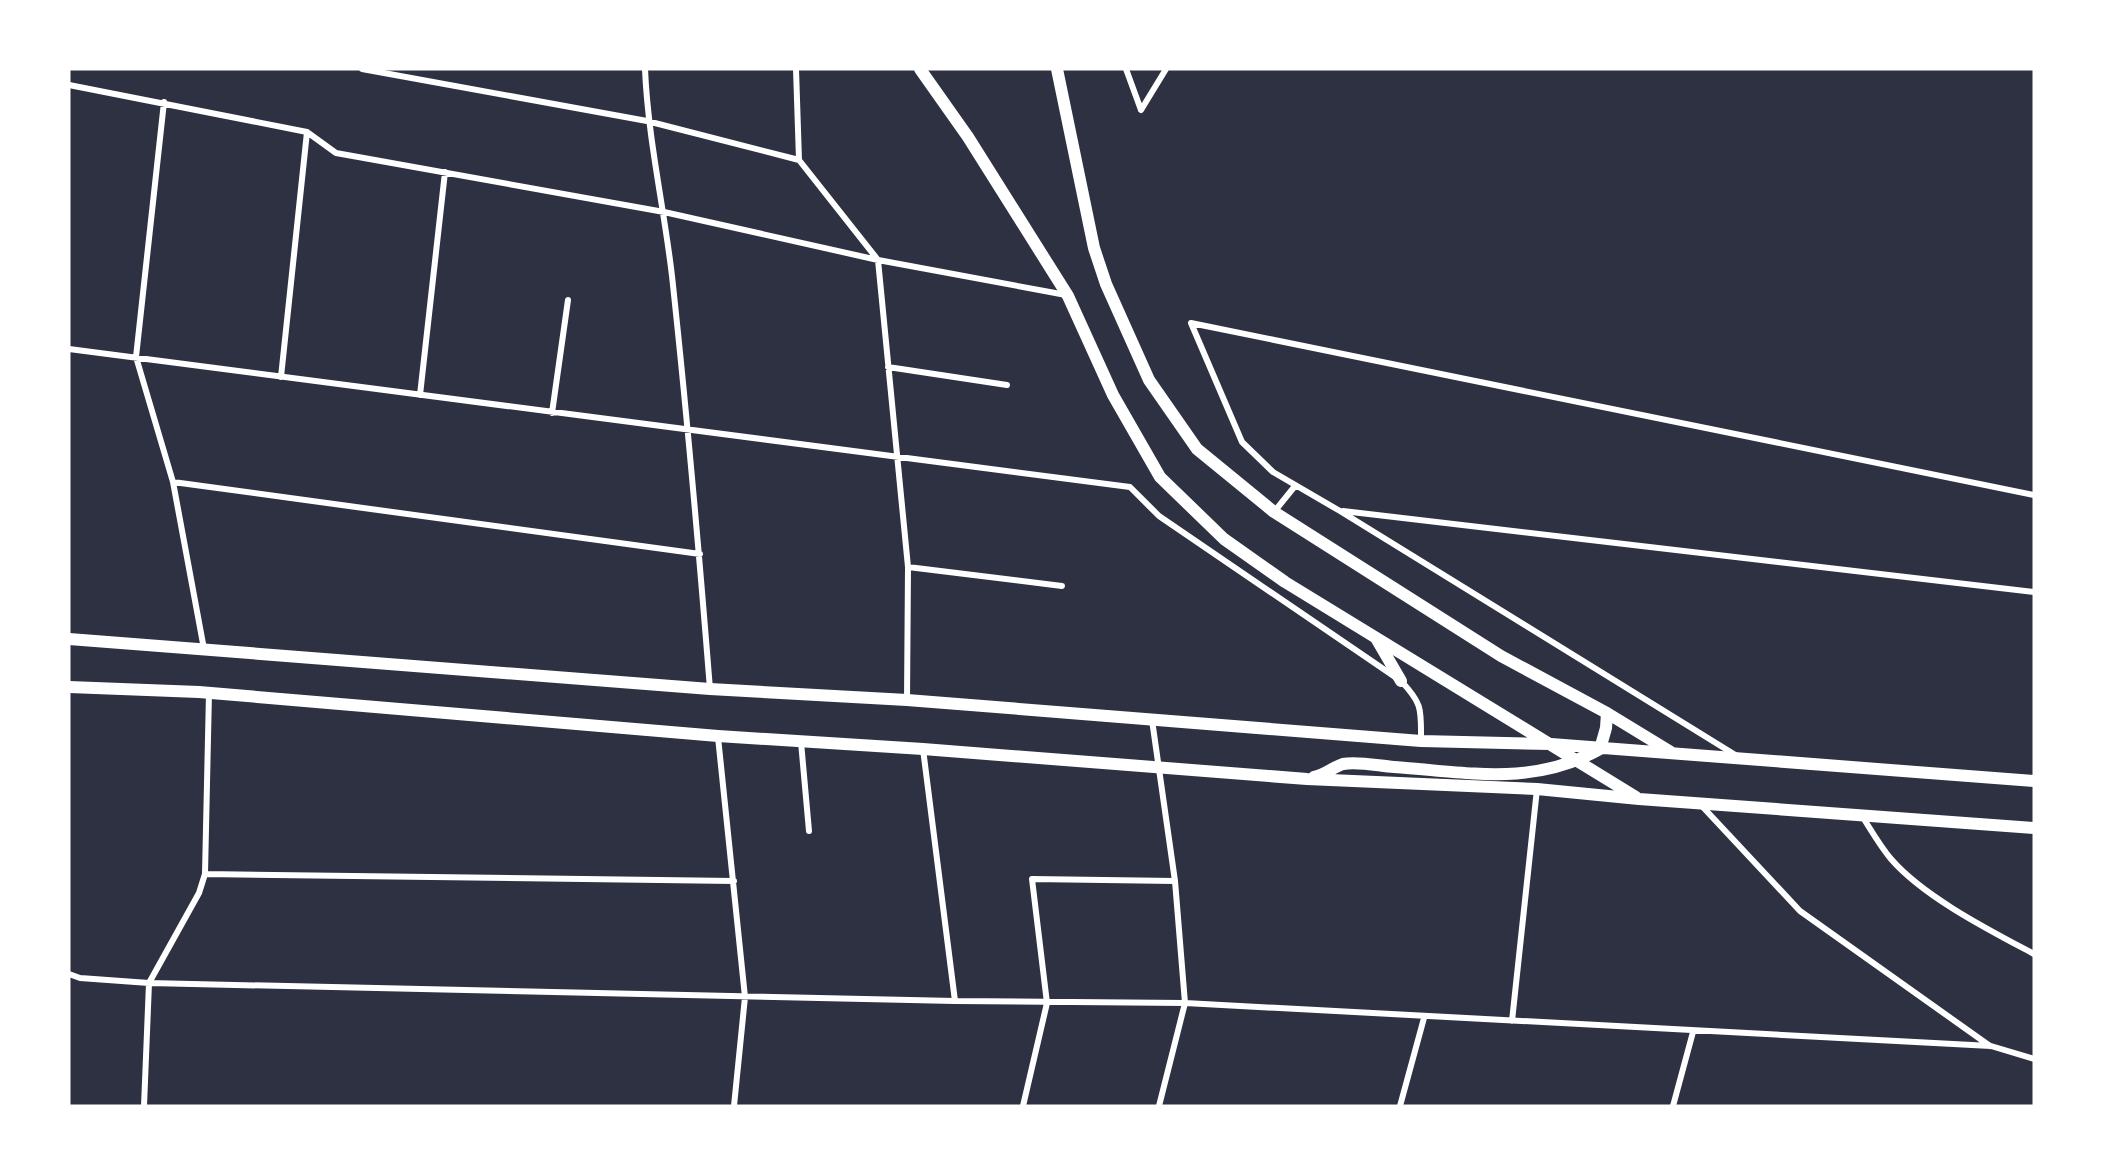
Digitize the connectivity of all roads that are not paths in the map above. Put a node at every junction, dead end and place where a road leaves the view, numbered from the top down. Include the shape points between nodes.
1 (362, 69) edge
2 (645, 69) edge
3 (796, 69) edge
4 (920, 69) edge
5 (1057, 69) edge
6 (1126, 69) edge
7 (1166, 69) edge
8 (69, 85) edge
9 (164, 102) junction
10 (647, 121) junction
11 (307, 132) junction
12 (799, 160) junction
13 (445, 172) junction
14 (664, 212) junction
15 (878, 260) junction
16 (1068, 296) junction
17 (568, 300) dead end
18 (69, 349) edge
19 (136, 357) junction
20 (888, 366) junction
21 (281, 377) junction
22 (1007, 385) dead end
23 (420, 395) junction
24 (552, 413) junction
25 (689, 429) junction
26 (896, 458) junction
27 (173, 482) junction
28 (1295, 486) junction
29 (2034, 495) edge
30 (1340, 511) junction
31 (1274, 512) junction
32 (700, 554) junction
33 (908, 567) junction
34 (1062, 586) dead end
35 (2034, 592) edge
36 (1376, 637) junction
37 (69, 639) edge
38 (204, 650) junction
39 (1401, 681) junction
40 (69, 687) edge
41 (710, 689) junction
42 (209, 693) junction
43 (907, 700) junction
44 (1607, 713) junction
45 (1152, 720) junction
46 (718, 736) junction
47 (1420, 741) junction
48 (801, 742) junction
49 (1551, 744) junction
50 (923, 749) junction
51 (1600, 749) junction
52 (1674, 754) junction
53 (1742, 759) junction
54 (1576, 762) junction
55 (1160, 767) junction
56 (1307, 779) junction
57 (2034, 781) edge
58 (1537, 789) junction
59 (1640, 799) junction
60 (1697, 801) junction
61 (1861, 815) junction
62 (2034, 828) edge
63 (809, 831) dead end
64 (205, 874) junction
65 (734, 881) junction
66 (1175, 881) junction
67 (2034, 954) edge
68 (69, 974) edge
69 (149, 983) junction
70 (745, 997) junction
71 (955, 1001) junction
72 (1047, 1003) junction
73 (1185, 1004) junction
74 (1424, 1018) junction
75 (1512, 1021) junction
76 (1693, 1032) junction
77 (1991, 1046) junction
78 (2034, 1059) edge
79 (144, 1106) edge
80 (734, 1106) edge
81 (1023, 1106) edge
82 (1160, 1106) edge
83 (1400, 1106) edge
84 (1673, 1106) edge

1 - 10 street
2 - 10 street
3 - 12 street
4 - 16 main road via 968,137
5 - 31 main road via 1094,248 1149,380 1197,448
6 - 7 street via 1141,110
8 - 9 street
9 - 11 street
9 - 19 street
10 - 12 street
10 - 14 street
11 - 13 street via 336,153
11 - 21 street
12 - 15 street
13 - 14 street
13 - 23 street
14 - 15 street
14 - 25 street
15 - 16 street
15 - 20 street
16 - 36 main road via 1113,395 1160,477 1224,539 1285,582
17 - 24 street
18 - 19 street
19 - 21 street
19 - 27 street
20 - 22 street
20 - 26 street
21 - 23 street
23 - 24 street
24 - 25 street
25 - 26 street
25 - 32 street
26 - 33 street
26 - 39 street via 1130,487 1159,516
27 - 32 street
27 - 38 street
28 - 29 street via 1273,472 1242,442 1191,323
28 - 30 street
28 - 31 street
30 - 35 street
30 - 53 street
31 - 44 main road via 1502,656
32 - 41 street
33 - 34 street
33 - 43 street
36 - 39 main road
36 - 49 main road
37 - 38 main road
38 - 41 main road
39 - 47 street via 1418,698
40 - 42 main road
41 - 43 main road
42 - 46 main road
42 - 64 street
43 - 45 main road
44 - 51 main road
44 - 52 main road
45 - 47 main road
45 - 55 street
46 - 48 main road
46 - 65 street
47 - 49 main road
48 - 50 main road
48 - 63 street
49 - 51 main road
49 - 54 main road
50 - 55 main road
50 - 71 street
51 - 52 main road
51 - 54 main road
52 - 53 main road
53 - 57 main road
54 - 56 main road via 1534,773 1505,774 1344,764
54 - 59 main road
55 - 56 main road
55 - 66 street
56 - 58 main road
58 - 59 main road
58 - 75 street
59 - 60 main road
60 - 61 main road
60 - 77 street via 1800,911
61 - 62 main road
61 - 67 street via 1888,856 1920,885 1981,926
64 - 65 street
64 - 69 street via 199,893
65 - 70 street
66 - 72 street via 1032,879
66 - 73 street
68 - 69 street
69 - 70 street
69 - 79 street
70 - 71 street
70 - 80 street
71 - 72 street
72 - 73 street
72 - 81 street
73 - 74 street
73 - 82 street
74 - 75 street
74 - 83 street
75 - 76 street
76 - 77 street
76 - 84 street
77 - 78 street

